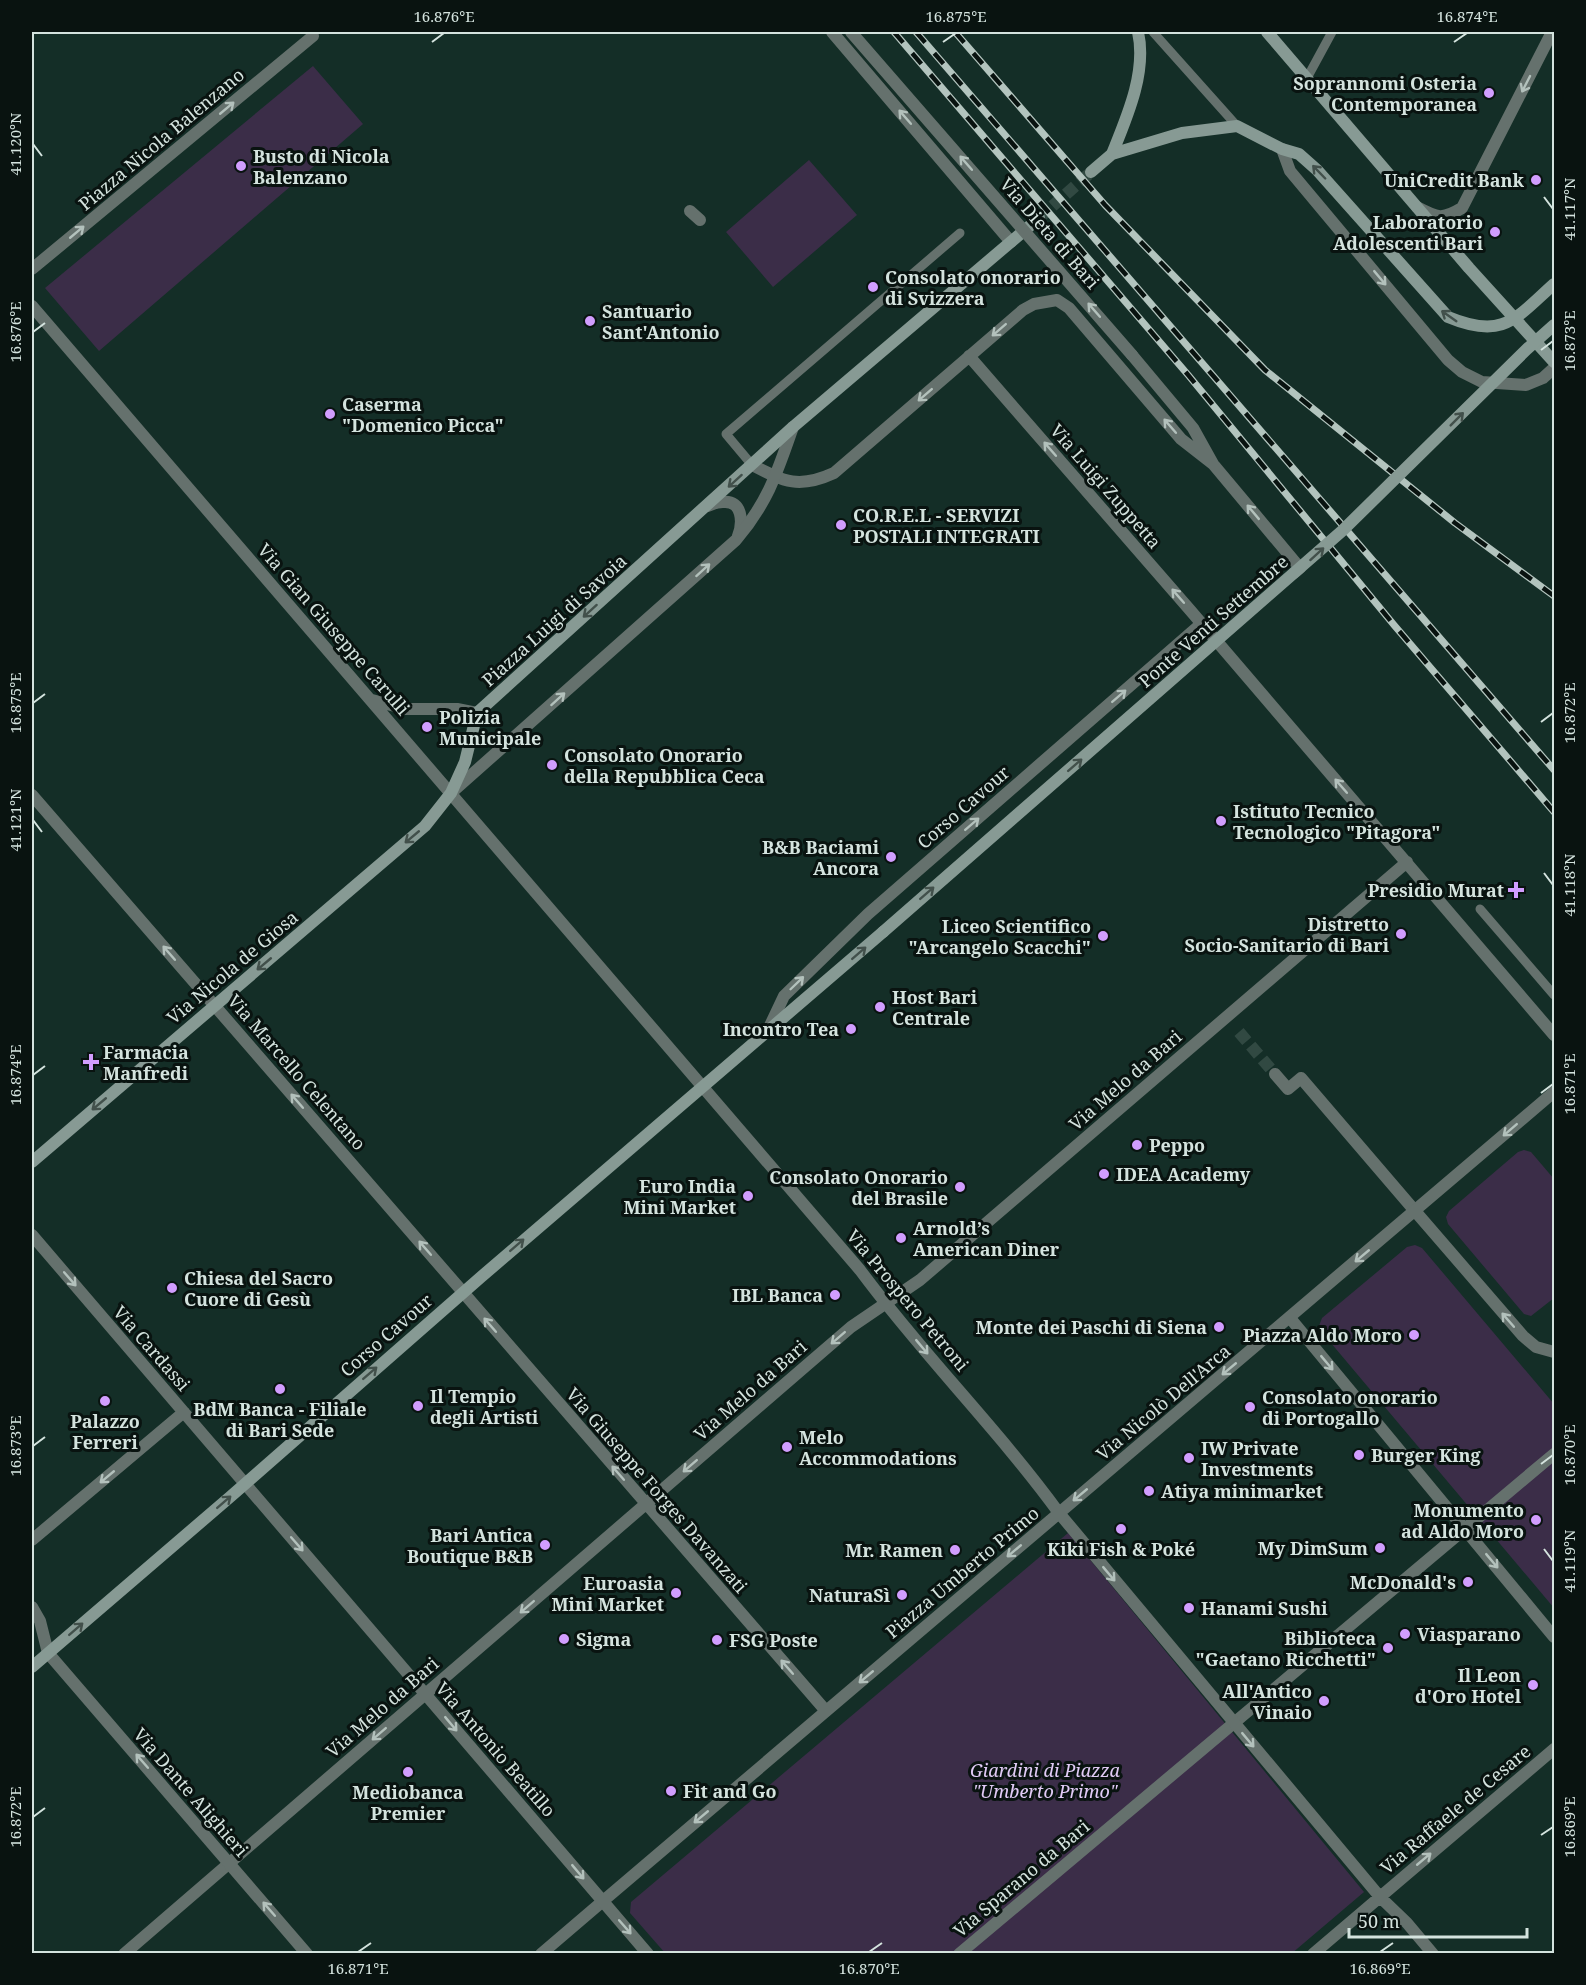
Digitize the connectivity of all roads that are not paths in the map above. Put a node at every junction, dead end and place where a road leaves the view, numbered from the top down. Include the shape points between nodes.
1 (832, 32) edge
2 (851, 32) edge
3 (1138, 32) edge
4 (1153, 32) edge
5 (1267, 32) edge
6 (1332, 32) edge
7 (1552, 32) edge
8 (313, 36) dead end
9 (1307, 78) junction
10 (1237, 126) junction
11 (1282, 149) junction
12 (1112, 154) junction
13 (1091, 172) tunnel mouth
14 (1416, 206) junction
15 (690, 211) dead end
16 (1039, 218) tunnel mouth
17 (700, 220) dead end
18 (960, 233) dead end
19 (1011, 242) junction
20 (32, 269) edge
21 (1554, 284) edge
22 (32, 306) edge
23 (1510, 322) junction
24 (1554, 325) edge
25 (969, 356) junction
26 (1554, 362) edge
27 (1554, 369) edge
28 (794, 427) junction
29 (1214, 464) junction
30 (753, 465) junction
31 (776, 477) junction
32 (708, 506) junction
33 (736, 540) junction
34 (1201, 624) junction
35 (1216, 641) junction
36 (372, 700) junction
37 (477, 713) junction
38 (451, 793) junction
39 (32, 795) edge
40 (1407, 862) junction
41 (1480, 909) dead end
42 (883, 932) joint
43 (1554, 995) edge
44 (215, 1005) junction
45 (767, 1033) junction
46 (1554, 1035) edge
47 (1275, 1074) tunnel mouth
48 (702, 1086) junction
49 (1554, 1092) edge
50 (32, 1162) edge
51 (1415, 1211) junction
52 (32, 1235) edge
53 (462, 1293) junction
54 (885, 1303) junction
55 (1290, 1318) junction
56 (1554, 1352) edge
57 (184, 1412) junction
58 (1554, 1454) edge
59 (245, 1484) junction
60 (646, 1504) junction
61 (1059, 1513) junction
62 (1465, 1529) junction
63 (32, 1540) edge
64 (32, 1606) edge
65 (1554, 1637) edge
66 (48, 1653) junction
67 (32, 1667) edge
68 (425, 1694) junction
69 (826, 1711) junction
70 (1233, 1723) junction
71 (1554, 1749) edge
72 (229, 1863) junction
73 (1380, 1897) junction
74 (603, 1901) junction
75 (124, 1953) edge
76 (307, 1953) edge
77 (541, 1953) edge
78 (648, 1953) edge
79 (959, 1953) edge
80 (1313, 1953) edge
81 (1433, 1953) edge

19 -> 1 street, Via Dieta di Bari
29 -> 2 street, Via Dieta di Bari, bridge via 1193,428 1132,355
3 - 12 main road via 1138,72 1129,113
4 - 10 lane
5 - 9 main road
6 - 9 lane
7 -> 14 street via 1462,208 1448,217
20 -> 8 street, Piazza Nicola Balenzano
9 - 14 main road
10 - 11 main road
10 - 12 main road via 1182,133
23 -> 11 main road via 1490,327 1467,325 1448,317 1317,170 1299,154
11 -> 27 street via 1290,171 1462,372 1482,382 1526,385
12 - 13 main road
14 - 23 main road
15 - 17 street
16 - 19 main road, Piazza Luigi di Savoia
18 - 30 lane via 726,434
19 - 28 main road, Piazza Luigi di Savoia
21 - 23 main road
22 - 36 street, Via Gian Giuseppe Carulli
23 - 26 main road
42 -> 24 main road, Ponte Venti Settembre, bridge via 1342,531
29 -> 25 street, Via Dieta di Bari via 1181,439 1069,308 1057,300 1023,310
25 -> 31 street via 834,473 816,481 796,483
34 -> 25 street, Via Luigi Zuppetta
28 - 30 main road, Piazza Luigi di Savoia
28 - 31 street, Piazza Luigi di Savoia
35 -> 29 street, Via Dieta di Bari via 1300,568
30 - 31 street
30 -> 32 main road, Piazza Luigi di Savoia
31 - 33 street, Piazza Luigi di Savoia via 756,517
32 - 33 street via 723,501 741,513 742,525
32 -> 37 main road, Piazza Luigi di Savoia
38 -> 33 street, Piazza Luigi di Savoia
34 - 35 street, Via Luigi Zuppetta
45 -> 34 street, Corso Cavour via 784,996 868,914
40 -> 35 street, Via Luigi Zuppetta
36 - 37 street via 406,709
36 - 38 street, Via Gian Giuseppe Carulli
37 - 38 main road via 465,762
38 -> 44 main road, Via Nicola de Giosa via 424,826
38 - 48 street, Via Gian Giuseppe Carulli
44 -> 39 street, Via Marcello Celentano
40 - 46 street, Via Luigi Zuppetta
40 - 54 street, Via Melo da Bari via 920,1280
41 - 43 lane
45 -> 42 main road, Corso Cavour
44 -> 50 main road, Via Nicola de Giosa
53 -> 44 street, Via Marcello Celentano
45 - 48 main road, Corso Cavour
47 - 51 street via 1288,1089 1301,1078
53 -> 48 main road, Corso Cavour
48 - 54 street, Via Prospero Petroni
49 -> 51 street
51 -> 55 street
56 -> 51 street via 1536,1347 1523,1336
52 -> 57 street, Via Cardassi
59 -> 53 main road, Corso Cavour
60 -> 53 street, Via Giuseppe Forges Davanzati
54 -> 60 street, Via Melo da Bari via 851,1327
54 -> 61 street, Via Prospero Petroni
55 -> 61 street, Via Nicolò Dell'Arca
55 -> 62 street
57 - 59 street, Via Cardassi
57 -> 63 street
58 - 62 street
66 -> 59 main road, Corso Cavour
59 -> 68 street, Via Antonio Beatillo
60 -> 68 street, Via Melo da Bari
69 -> 60 street, Via Giuseppe Forges Davanzati
61 -> 69 street, Piazza Umberto Primo
61 -> 70 street, Piazza Umberto Primo
62 -> 65 street
62 - 70 street, Via Sparano da Bari
64 - 66 street
66 - 67 main road, Corso Cavour
72 -> 66 street, Via Dante Alighieri
68 -> 72 street, Via Melo da Bari
68 -> 74 street, Via Antonio Beatillo
69 -> 74 street, Piazza Umberto Primo
70 -> 73 street, Piazza Umberto Primo
70 - 79 street, Via Sparano da Bari
73 -> 71 street, Via Raffaele de Cesare
72 - 75 street, Via Melo da Bari
76 -> 72 street, Via Dante Alighieri
73 - 80 street
73 - 81 street, Piazza Umberto Primo
74 - 77 street, Piazza Umberto Primo
74 -> 78 street

